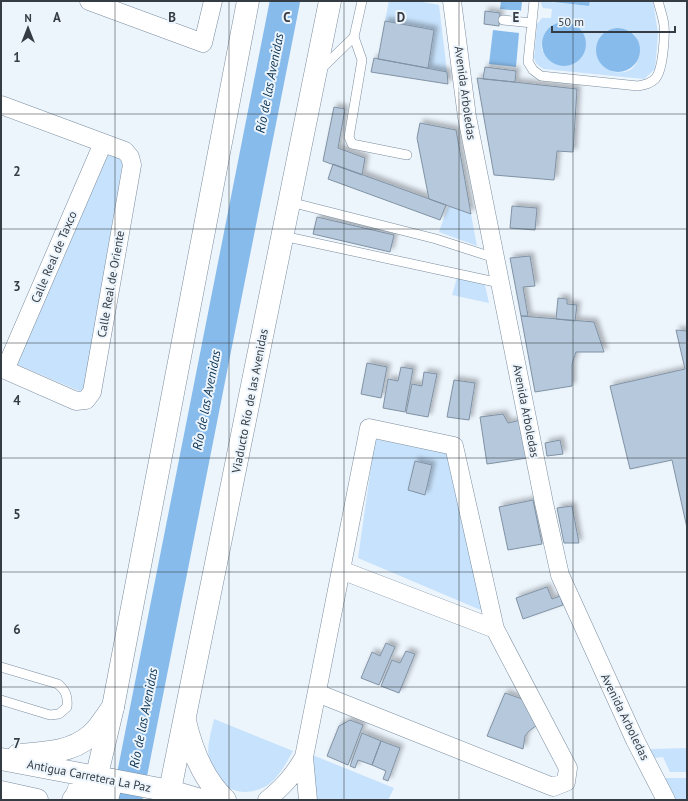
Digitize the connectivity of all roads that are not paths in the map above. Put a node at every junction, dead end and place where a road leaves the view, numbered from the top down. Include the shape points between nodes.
1 (90, 1) edge
2 (213, 1) edge
3 (248, 1) edge
4 (330, 1) edge
5 (362, 1) edge
6 (452, 1) edge
7 (534, 1) edge
8 (658, 1) edge
9 (503, 20) dead end
10 (532, 23) junction
11 (354, 37) junction
12 (316, 74) junction
13 (1, 105) edge
14 (103, 143) junction
15 (407, 156) dead end
16 (290, 202) junction
17 (283, 236) junction
18 (495, 258) junction
19 (500, 283) junction
20 (3, 369) edge
21 (341, 570) junction
22 (496, 629) junction
23 (1, 667) edge
24 (317, 693) junction
25 (1, 700) edge
26 (113, 707) junction
27 (185, 722) junction
28 (304, 757) junction
29 (1, 758) edge
30 (104, 783) edge
31 (1, 792) edge
32 (168, 794) edge
33 (37, 800) edge
34 (73, 800) edge
35 (91, 800) edge
36 (201, 800) edge
37 (225, 800) edge
38 (267, 800) edge
39 (308, 800) edge
40 (666, 800) edge

1 - 2 street via 203,43
3 - 26 main road
4 - 12 main road, Viaducto Río de las Avenidas
5 - 11 lane
6 - 18 street, Avenida Arboledas via 467,117
7 - 10 lane
8 - 10 lane via 664,26 660,70 655,79 638,86 541,76 528,62
9 - 10 lane
11 - 12 lane
11 - 15 lane via 362,60 349,137 352,144
12 - 16 main road, Viaducto Río de las Avenidas
13 - 14 street
14 - 20 street, Calle Real de Taxco
14 - 20 street, Calle Real de Oriente via 125,151 132,165 92,392 86,400 76,401
16 - 17 main road, Viaducto Río de las Avenidas
16 - 18 lane via 436,238
17 - 19 lane
17 - 27 main road, Viaducto Río de las Avenidas
18 - 19 street, Avenida Arboledas
19 - 40 street, Avenida Arboledas via 560,575 635,740
21 - 22 street
21 - 22 street via 369,428 454,446
21 - 24 street
22 - 24 street via 568,768 566,782 553,787
23 - 25 lane via 58,684 68,699 67,707 59,714 50,715
24 - 28 street
26 - 29 main road via 90,736 71,748
26 - 30 main road
27 - 32 main road, Viaducto Río de las Avenidas
27 - 37 main road via 198,761 208,780
28 - 38 street via 294,774
28 - 39 street
29 - 30 main road, Antigua Carretera La Paz
30 - 32 main road, Antigua Carretera La Paz
30 - 34 main road via 80,782
30 - 35 main road
31 - 33 main road
32 - 36 main road, Antigua Carretera La Paz

